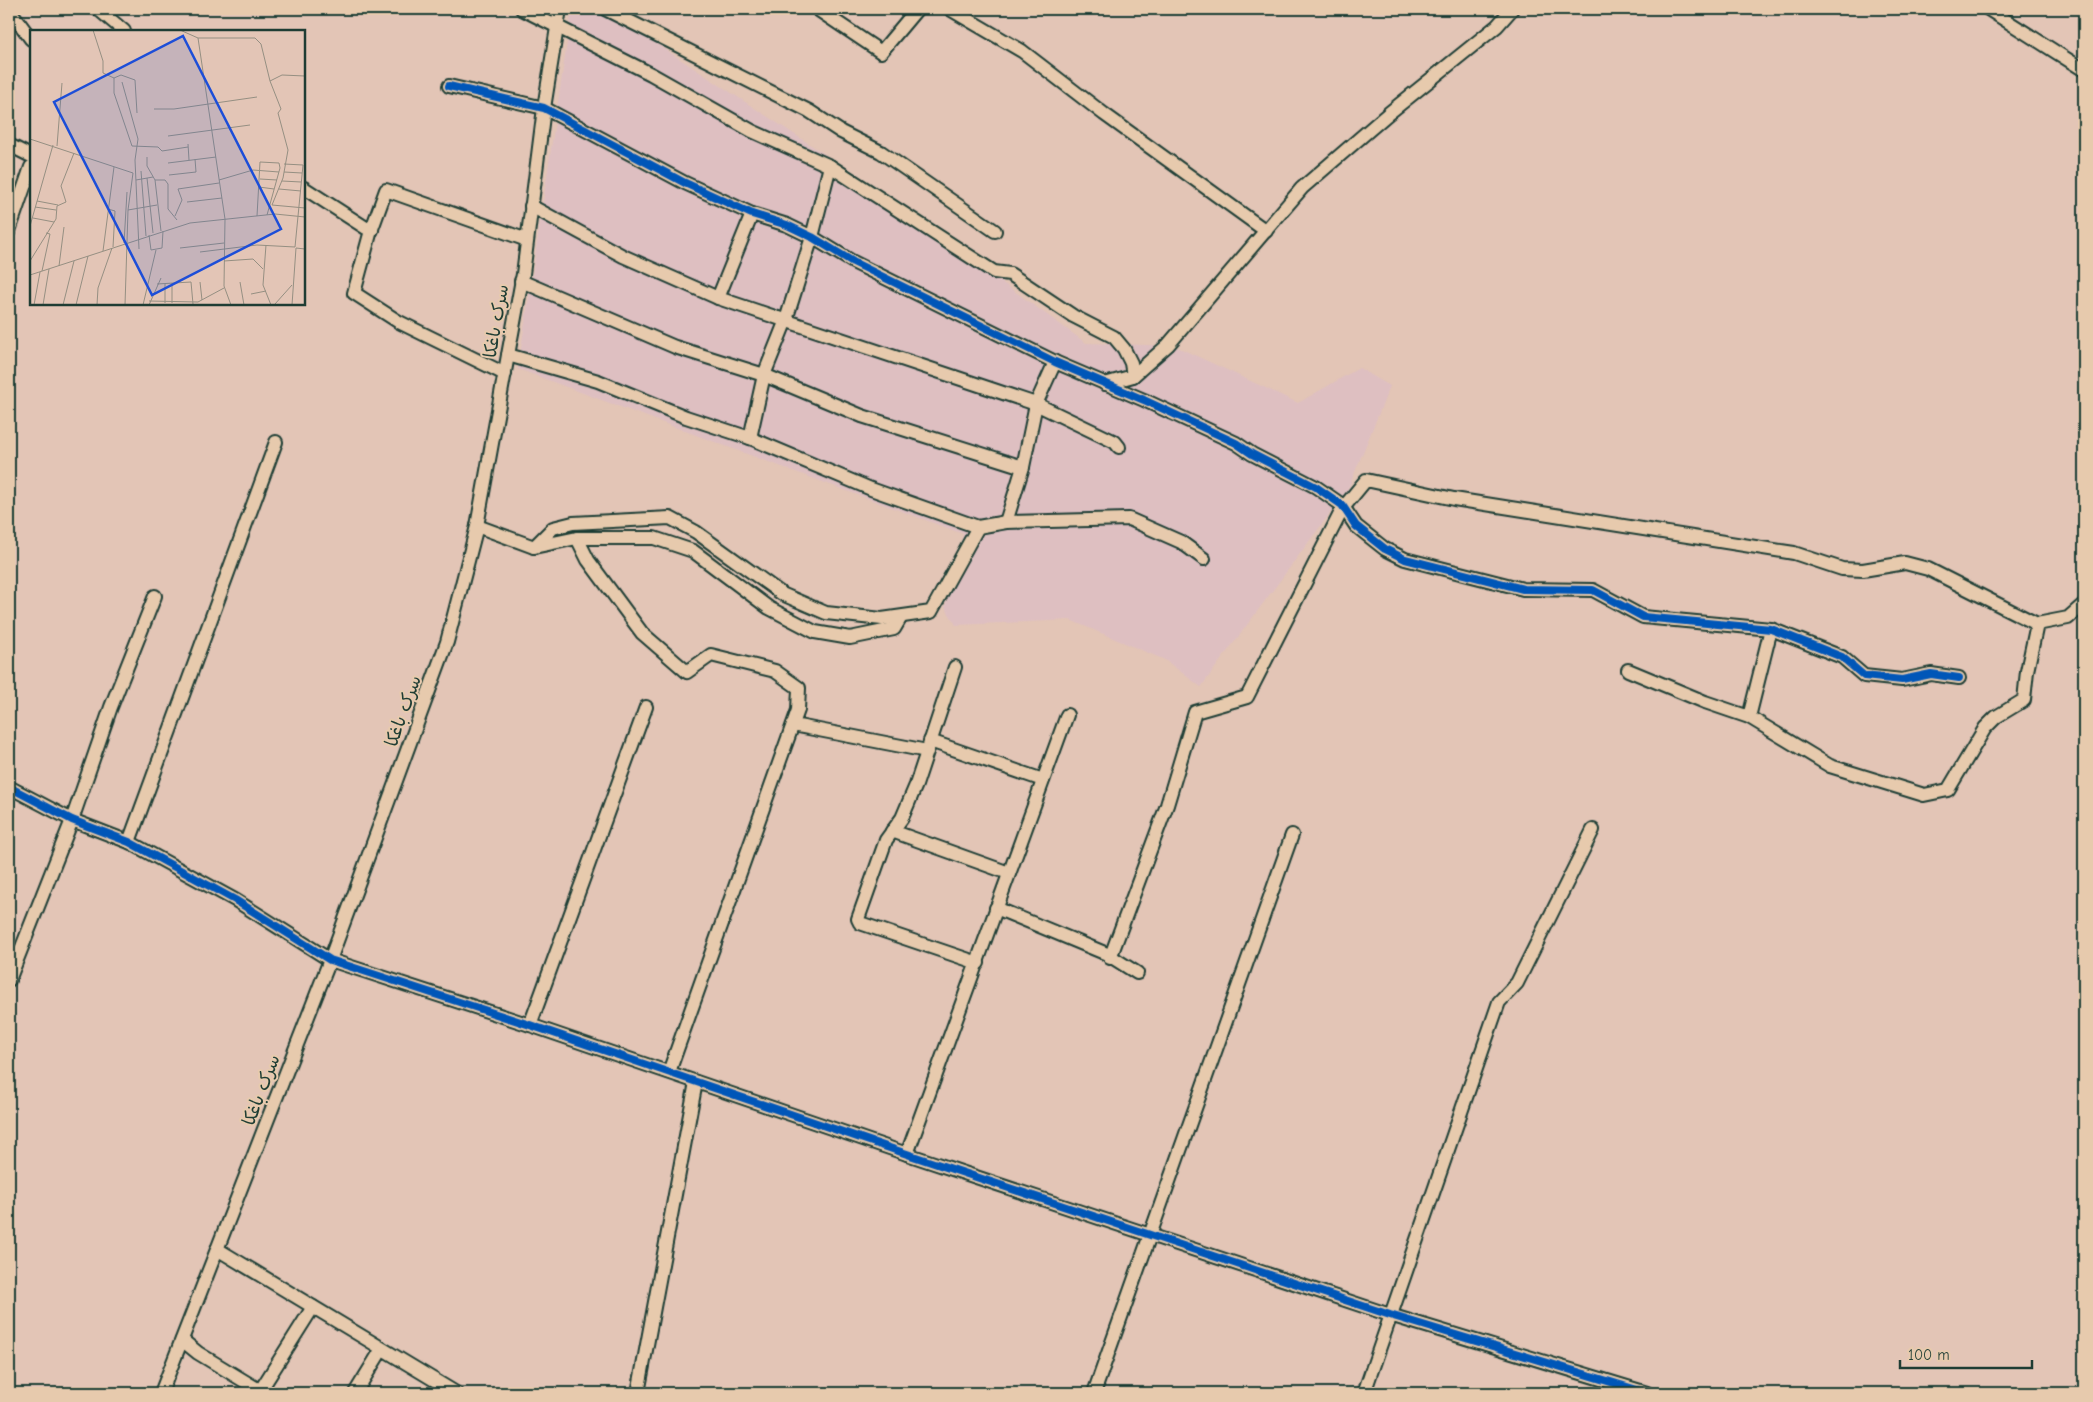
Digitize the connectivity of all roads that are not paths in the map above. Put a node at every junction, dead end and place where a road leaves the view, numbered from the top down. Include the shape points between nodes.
1 (9, 9) edge
2 (98, 9) edge
3 (522, 9) edge
4 (560, 9) edge
5 (605, 9) edge
6 (817, 9) edge
7 (918, 9) edge
8 (950, 9) edge
9 (1512, 9) edge
10 (1988, 9) edge
11 (557, 28) junction
12 (123, 30) edge
13 (30, 38) edge
14 (2084, 70) edge
15 (450, 86) dead end
16 (544, 108) junction
17 (9, 145) edge
18 (30, 156) edge
19 (830, 166) junction
20 (30, 170) edge
21 (305, 189) edge
22 (530, 206) junction
23 (752, 214) junction
24 (10, 222) edge
25 (372, 230) junction
26 (995, 231) dead end
27 (1266, 231) junction
28 (812, 237) junction
29 (528, 240) junction
30 (521, 281) junction
31 (718, 298) junction
32 (786, 320) junction
33 (508, 355) junction
34 (1055, 362) junction
35 (505, 374) junction
36 (764, 375) junction
37 (1133, 376) junction
38 (1105, 384) junction
39 (1036, 404) junction
40 (750, 438) junction
41 (276, 442) dead end
42 (1119, 447) dead end
43 (1023, 467) junction
44 (1343, 508) junction
45 (1006, 522) junction
46 (477, 526) junction
47 (978, 527) junction
48 (577, 538) junction
49 (534, 547) junction
50 (1204, 559) dead end
51 (155, 596) dead end
52 (2084, 604) edge
53 (901, 616) junction
54 (2037, 624) junction
55 (1771, 629) junction
56 (955, 667) dead end
57 (1628, 670) dead end
58 (1959, 678) dead end
59 (646, 707) dead end
60 (1067, 715) dead end
61 (1749, 717) junction
62 (793, 725) junction
63 (929, 746) junction
64 (1043, 780) junction
65 (9, 787) edge
66 (72, 820) junction
67 (1593, 830) dead end
68 (892, 831) junction
69 (1292, 835) dead end
70 (129, 842) junction
71 (1009, 873) junction
72 (996, 908) junction
73 (1110, 958) junction
74 (330, 960) junction
75 (978, 963) junction
76 (1138, 974) dead end
77 (9, 980) edge
78 (530, 1025) junction
79 (669, 1072) junction
80 (696, 1082) junction
81 (906, 1154) junction
82 (1149, 1236) junction
83 (217, 1249) junction
84 (313, 1307) junction
85 (1390, 1315) junction
86 (182, 1340) junction
87 (382, 1349) junction
88 (262, 1392) edge
89 (161, 1393) edge
90 (355, 1393) edge
91 (456, 1393) edge
92 (638, 1393) edge
93 (1094, 1393) edge
94 (1364, 1393) edge
95 (1648, 1393) edge

1 - 13 street
2 - 12 street
3 - 11 street
4 - 11 street, سرک باغکا
5 - 26 street via 809,111 881,152
6 - 7 street via 882,52
8 - 27 street via 1022,51
9 - 27 street via 1497,26 1302,188
10 - 14 street
11 - 16 street, سرک باغکا
11 - 19 street via 651,74 752,131
15 - 16 street
16 - 22 street, سرک باغکا
16 - 23 street
17 - 18 street
19 - 28 street
19 - 37 street via 994,272 1010,274 1073,316 1114,337 1131,363
20 - 24 street
21 - 25 street
22 - 29 street, سرک باغکا
22 - 31 street via 623,256
23 - 28 street
23 - 31 street
25 - 29 street via 386,190
25 - 35 street via 354,293 399,322
27 - 37 street via 1168,345
28 - 32 street
28 - 34 street via 853,262
29 - 30 street, سرک باغکا
30 - 33 street, سرک باغکا
30 - 36 street via 675,347
31 - 32 street
32 - 36 street
32 - 39 street
33 - 35 street, سرک باغکا
33 - 40 street via 598,380
34 - 38 street
34 - 39 street
35 - 46 street, سرک باغکا
36 - 40 street
36 - 43 street via 862,416
37 - 38 street
38 - 44 street via 1236,443 1316,487
39 - 42 street via 1115,442
39 - 43 street
40 - 47 street via 871,489
41 - 70 street
43 - 45 street
44 - 54 street via 1366,480 1454,499 1794,553 1842,569 1863,570 1905,563 1928,569
44 - 55 street via 1356,526 1385,549 1405,559 1522,589 1593,590 1643,617
44 - 73 street via 1247,698 1195,712 1167,805
45 - 47 street
45 - 50 street via 1129,519 1181,542
46 - 49 street
46 - 74 street, سرک باغکا via 447,642
47 - 53 street via 931,612
48 - 49 street
48 - 53 street via 654,538 693,551 769,608 815,632 850,638 894,629
48 - 62 street via 588,560 642,633 686,672 711,655 775,671 799,688 798,710
49 - 53 street via 553,528 574,522 670,518 696,532 782,594 826,613 882,619
51 - 66 street via 111,707
52 - 54 street via 2068,618
54 - 61 street via 2024,700 1996,717 1985,728 1948,790 1924,795 1830,766
55 - 58 street via 1842,657 1864,676 1902,680 1931,674
55 - 61 street
56 - 63 street
57 - 61 street
59 - 78 street
60 - 64 street
62 - 63 street
62 - 79 street
63 - 64 street
63 - 68 street via 902,818
64 - 71 street
65 - 66 street
66 - 70 street
66 - 77 street
67 - 85 street via 1517,983 1499,1002
68 - 71 street
68 - 75 street via 859,915 860,922
69 - 82 street
70 - 74 street via 235,900
71 - 72 street
72 - 73 street
72 - 75 street
73 - 76 street
74 - 78 street
74 - 83 street, سرک باغکا
75 - 81 street
78 - 79 street
79 - 80 street
80 - 81 street
80 - 92 street
81 - 82 street
82 - 85 street
82 - 93 street
83 - 84 street
83 - 86 street, سرک باغکا
84 - 87 street
84 - 88 street
85 - 94 street
85 - 95 street
86 - 88 street
86 - 89 street, سرک باغکا
87 - 90 street
87 - 91 street

